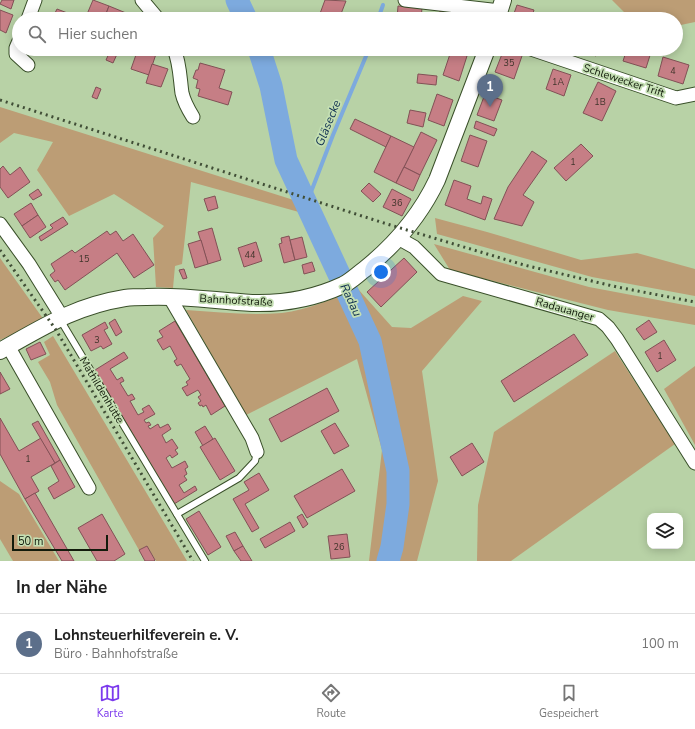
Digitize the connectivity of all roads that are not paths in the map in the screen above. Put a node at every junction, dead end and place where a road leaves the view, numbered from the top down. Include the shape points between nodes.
1 (35, 0) edge
2 (142, 0) edge
3 (405, 0) edge
4 (500, 10) edge
5 (31, 12) edge
6 (152, 12) edge
7 (18, 56) edge
8 (176, 56) edge
9 (484, 56) edge
10 (552, 56) edge
11 (28, 65) dead end
12 (695, 94) edge
13 (193, 116) dead end
14 (0, 224) edge
15 (398, 238) junction
16 (169, 296) junction
17 (62, 317) junction
18 (4, 348) edge
19 (257, 452) joint
20 (695, 463) edge
21 (89, 488) dead end
22 (177, 514) junction
23 (206, 561) edge

1 - 5 street
2 - 6 street
3 - 4 street
7 - 11 street
8 - 13 street via 182,94
9 - 15 street, Bahnhofstraße via 437,180 427,201 410,226
10 - 12 street, Schlewecker Trift via 676,98
14 - 17 street
15 - 16 street, Bahnhofstraße via 381,256 345,284 300,299 276,303 251,303
15 - 20 street, Radauanger via 414,247 441,274 600,319 617,339
16 - 17 street, Bahnhofstraße via 126,298 92,305
16 - 19 street via 252,438
17 - 18 street
17 - 22 lane, Mathildenhütte via 64,326
18 - 21 street
19 - 22 lane via 255,461 239,478
22 - 23 lane, Mathildenhütte

